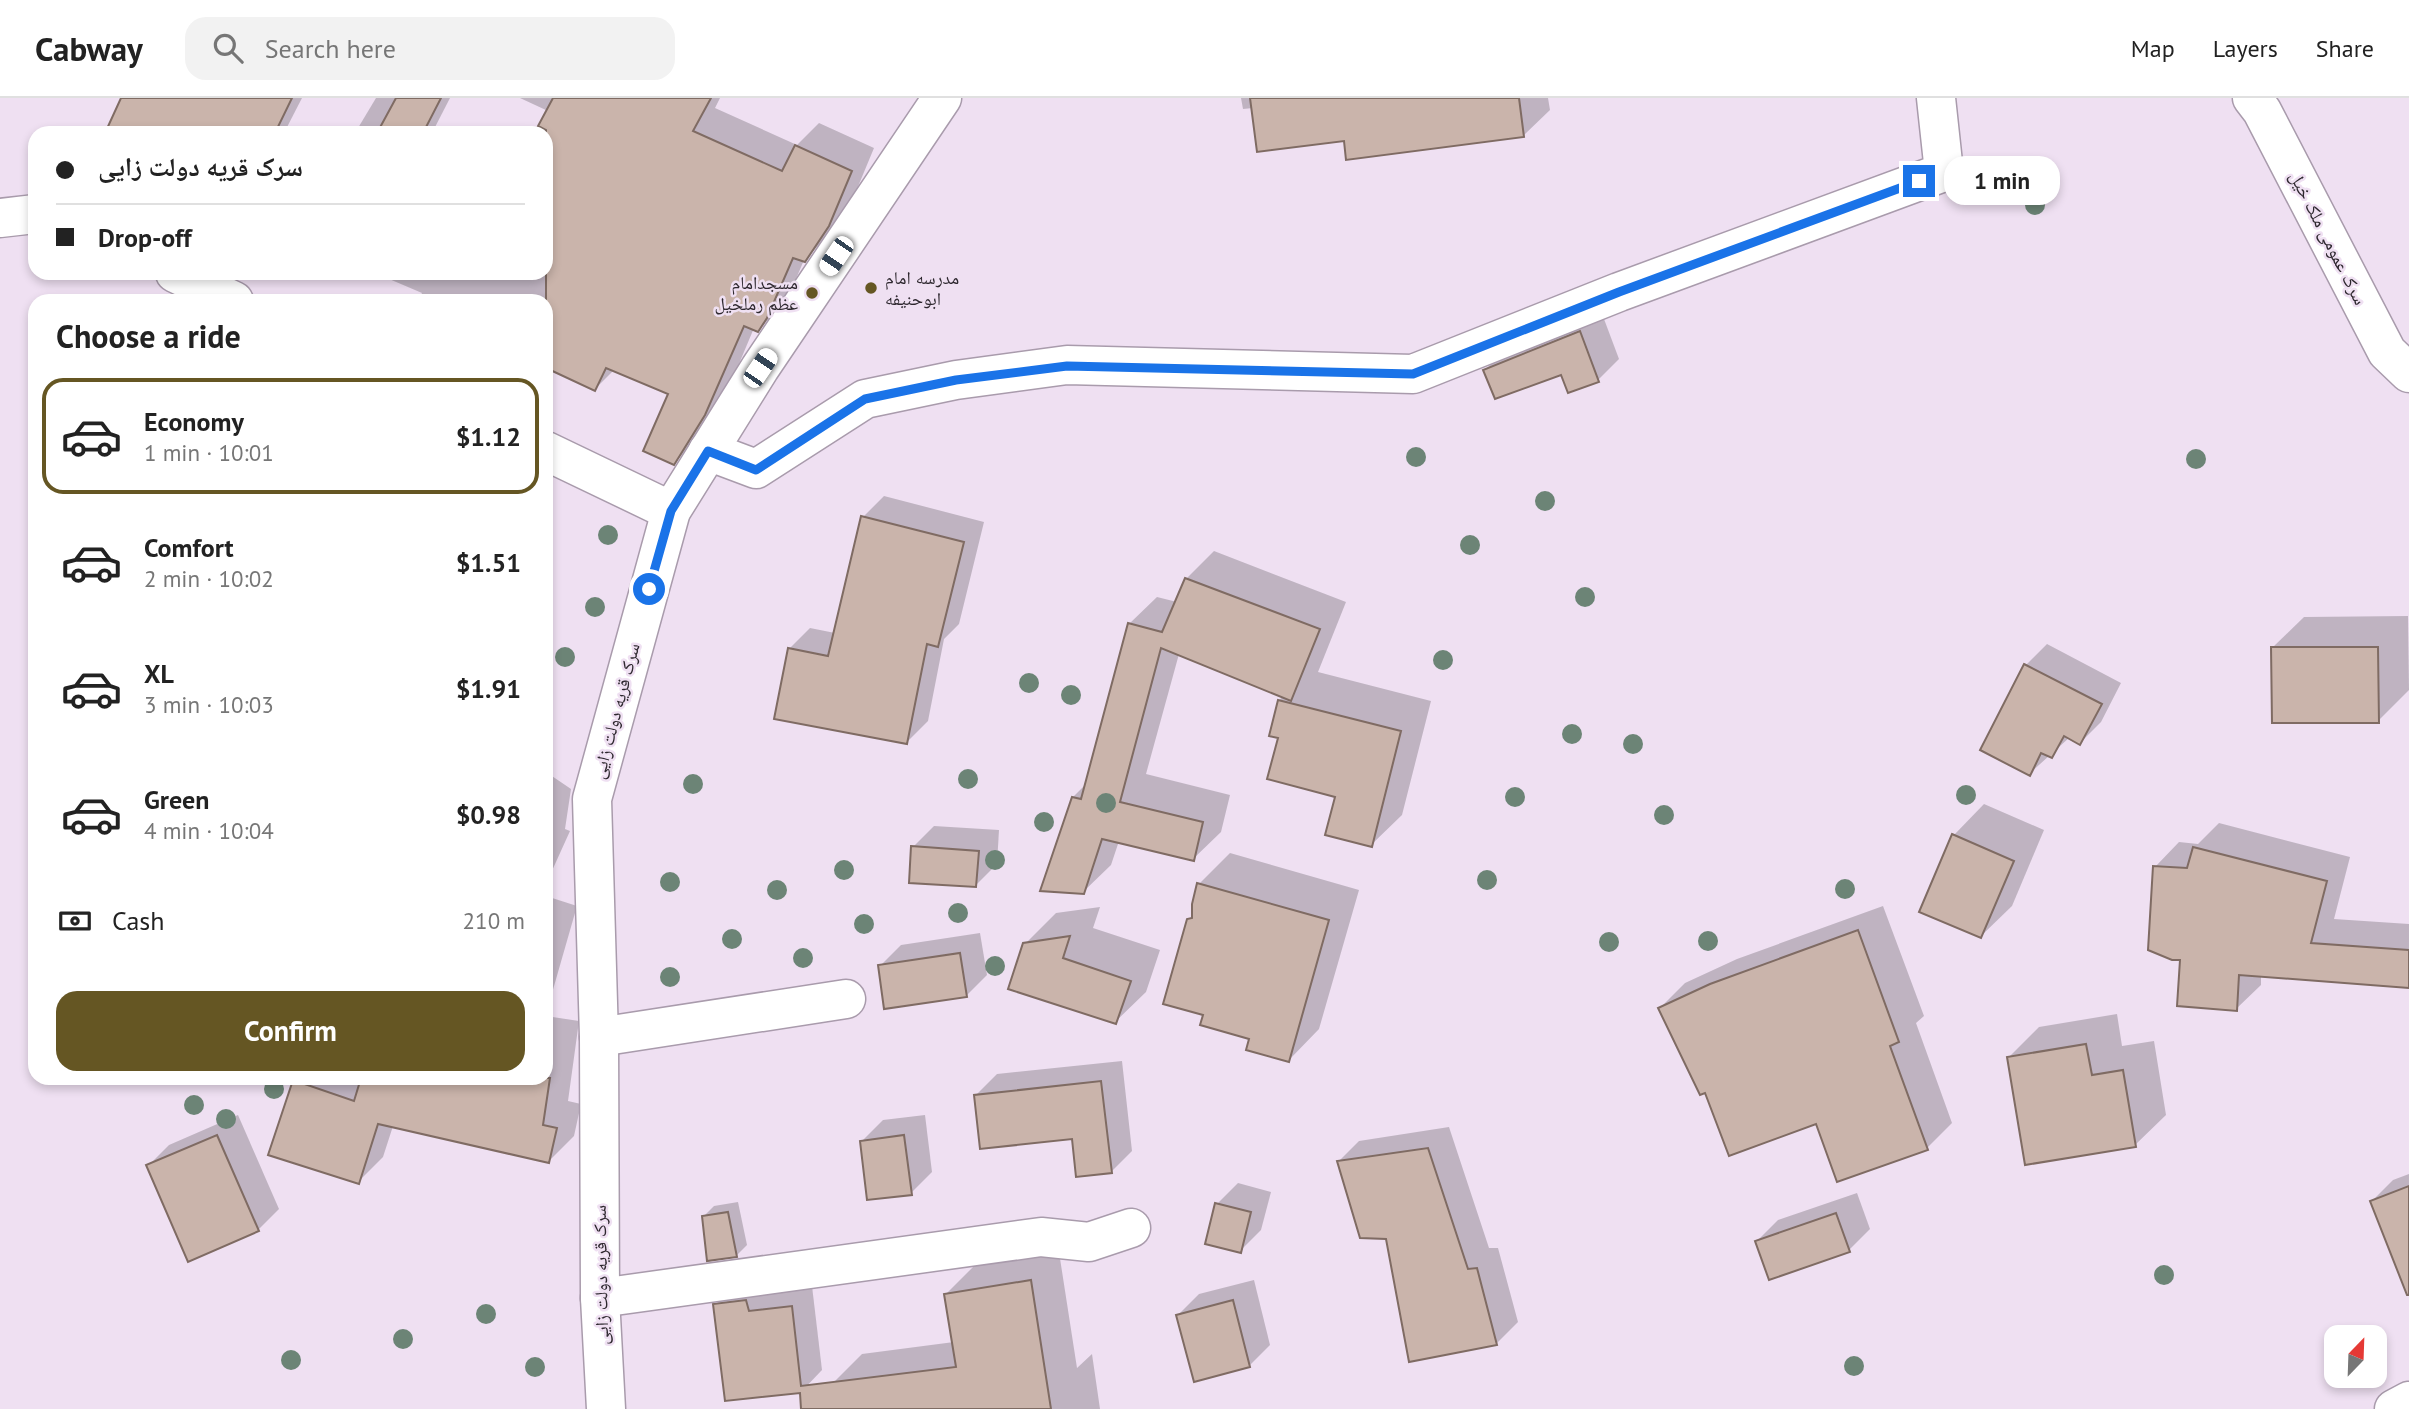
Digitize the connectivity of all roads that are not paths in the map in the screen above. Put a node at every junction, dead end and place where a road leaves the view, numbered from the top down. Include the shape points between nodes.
1 (942, 98) edge
2 (1936, 98) edge
3 (2252, 98) edge
4 (28, 215) edge
5 (0, 218) edge
6 (190, 280) edge
7 (220, 294) edge
8 (2409, 373) edge
9 (708, 451) junction
10 (553, 454) edge
11 (671, 511) junction
12 (846, 999) dead end
13 (598, 1037) junction
14 (1131, 1228) dead end
15 (600, 1298) junction
16 (2409, 1401) edge
17 (607, 1409) edge
18 (2394, 1409) edge

1 - 9 street, سرک قریه دولت زایی
2 - 9 street via 1944,172 1413,374 1067,366 956,380 865,399 756,470
3 - 8 street, سرک عمومی ملک خیل via 2387,352
4 - 5 street
6 - 7 street
9 - 11 street, سرک قریه دولت زایی
10 - 11 street
11 - 13 street, سرک قریه دولت زایی via 592,799
12 - 13 street
13 - 15 street, سرک قریه دولت زایی
14 - 15 street via 1089,1242 1041,1237
15 - 17 street, سرک قریه دولت زایی
16 - 18 street

